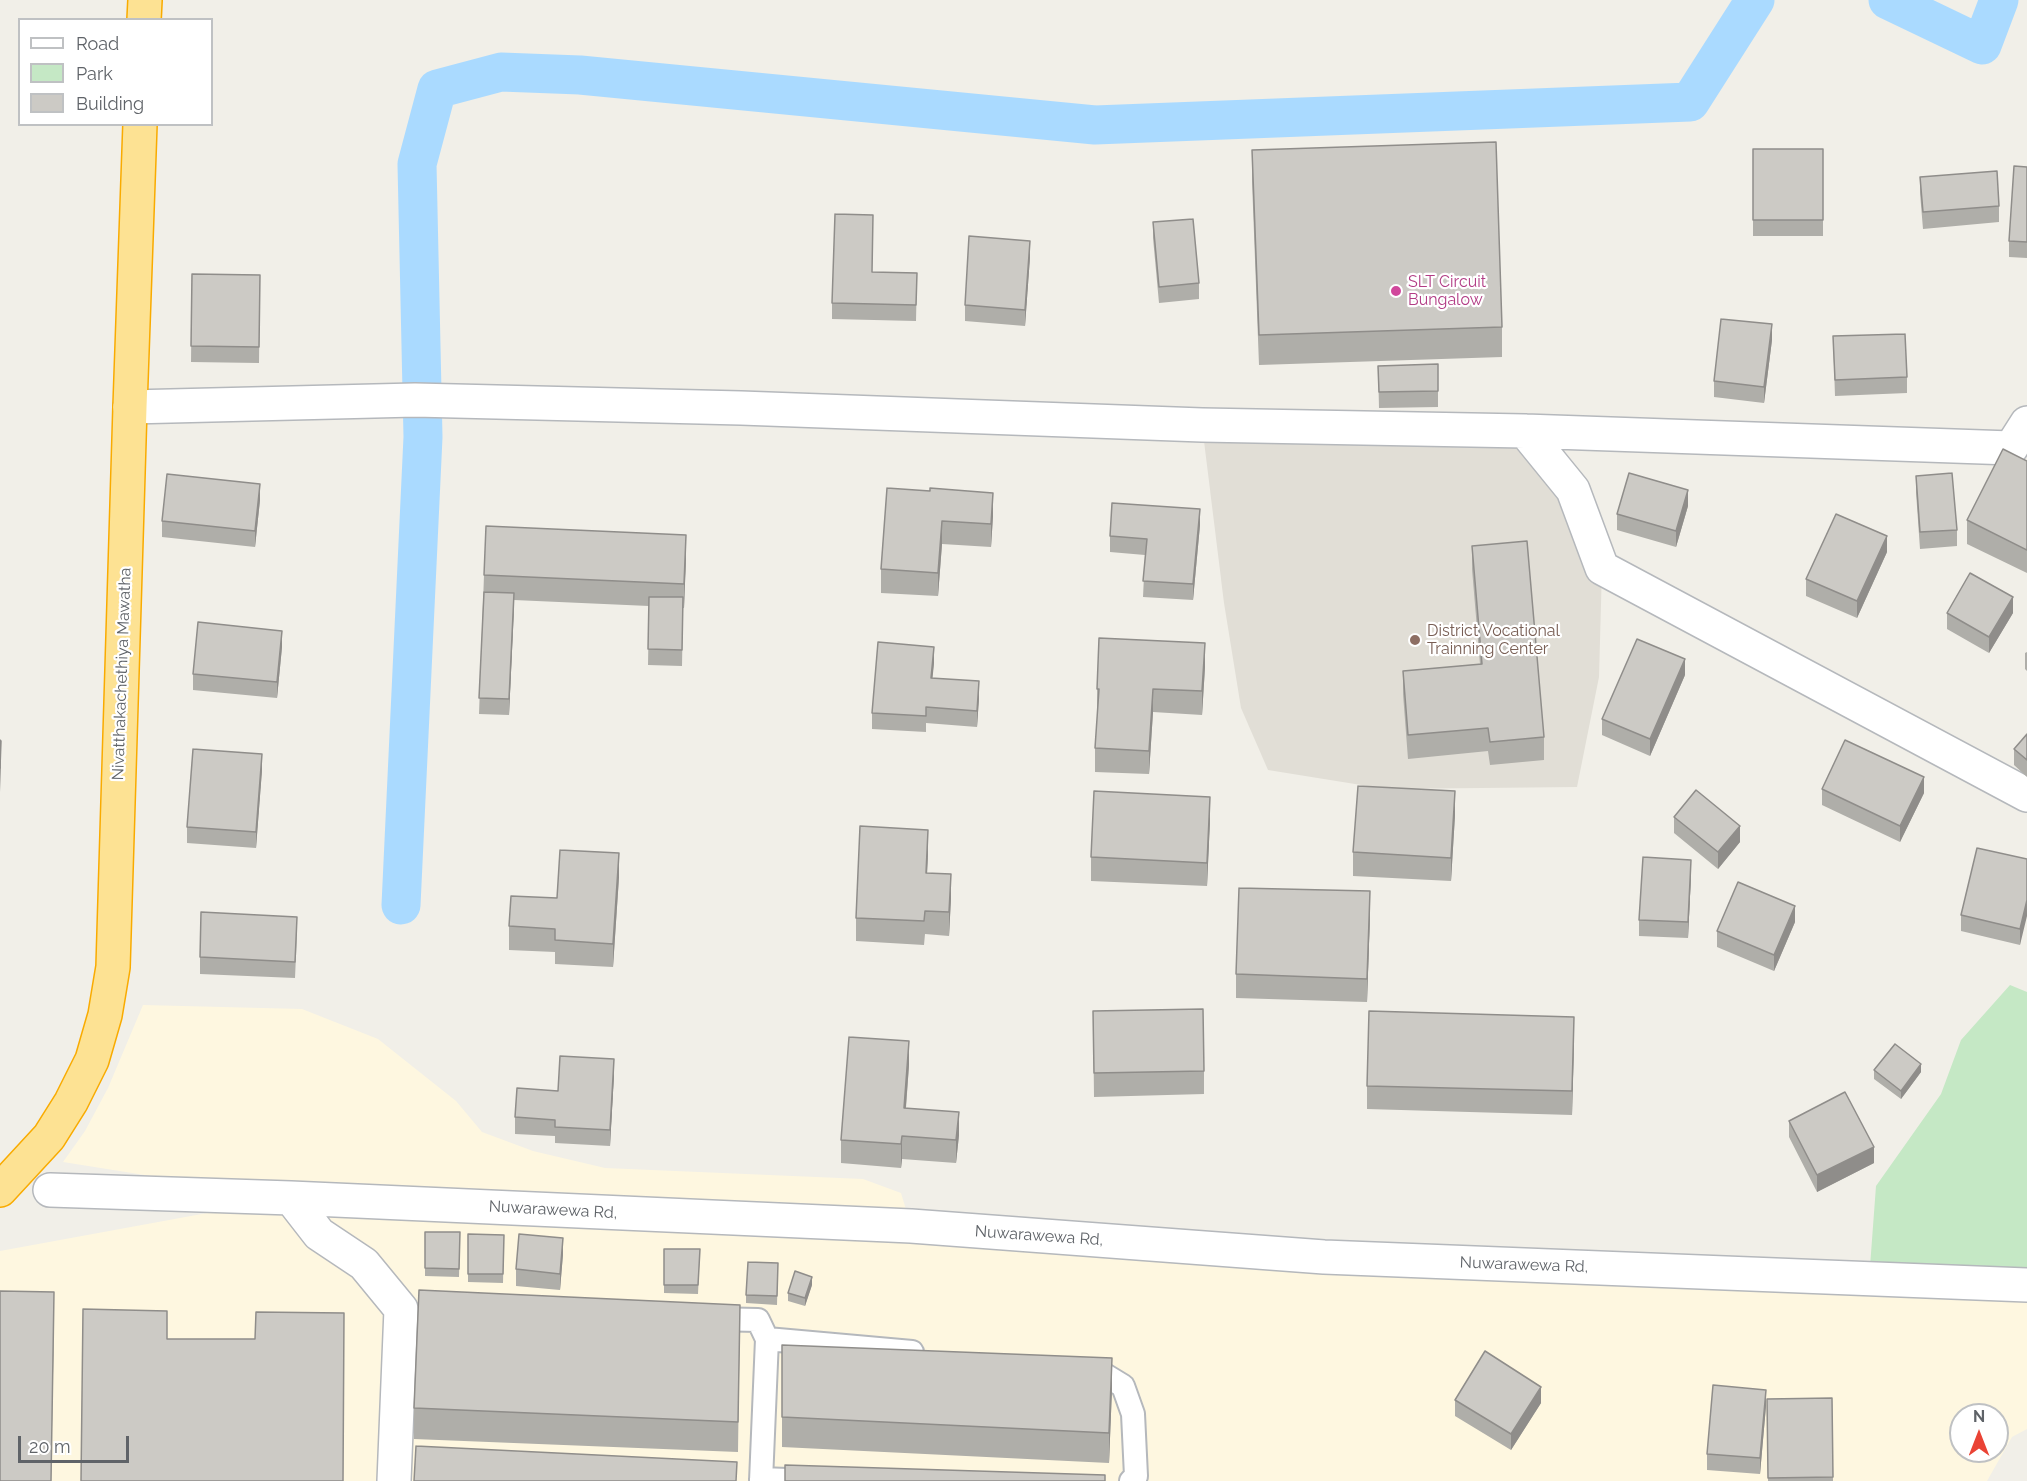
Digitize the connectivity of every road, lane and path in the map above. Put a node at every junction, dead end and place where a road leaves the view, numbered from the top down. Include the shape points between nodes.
1 (145, 0) edge
2 (144, 18) edge
3 (140, 126) edge
4 (130, 408) junction
5 (2027, 423) edge
6 (1525, 431) junction
7 (2027, 795) edge
8 (0, 1190) edge
9 (50, 1190) dead end
10 (291, 1198) junction
11 (2027, 1285) edge
12 (687, 1318) edge
13 (767, 1339) junction
14 (929, 1354) edge
15 (1066, 1367) edge
16 (761, 1480) edge
17 (394, 1481) edge
18 (814, 1481) edge
19 (1131, 1481) edge

1 - 2 highway
3 - 4 highway, Nivatthakachethiya Mawatha
4 - 6 street via 415,400 1202,425
4 - 8 highway, Nivatthakachethiya Mawatha via 109,996 92,1060 71,1102 49,1137
5 - 6 street via 2011,448
6 - 7 street via 1574,490 1602,568
9 - 10 street, Nuwarawewa Rd,
10 - 11 street, Nuwarawewa Rd, via 911,1226 1336,1257
10 - 17 street via 319,1234 364,1264 413,1309
12 - 13 lane via 758,1320
13 - 14 lane
13 - 16 lane
15 - 19 lane via 1100,1372 1123,1386 1132,1414 1136,1476
16 - 18 lane

